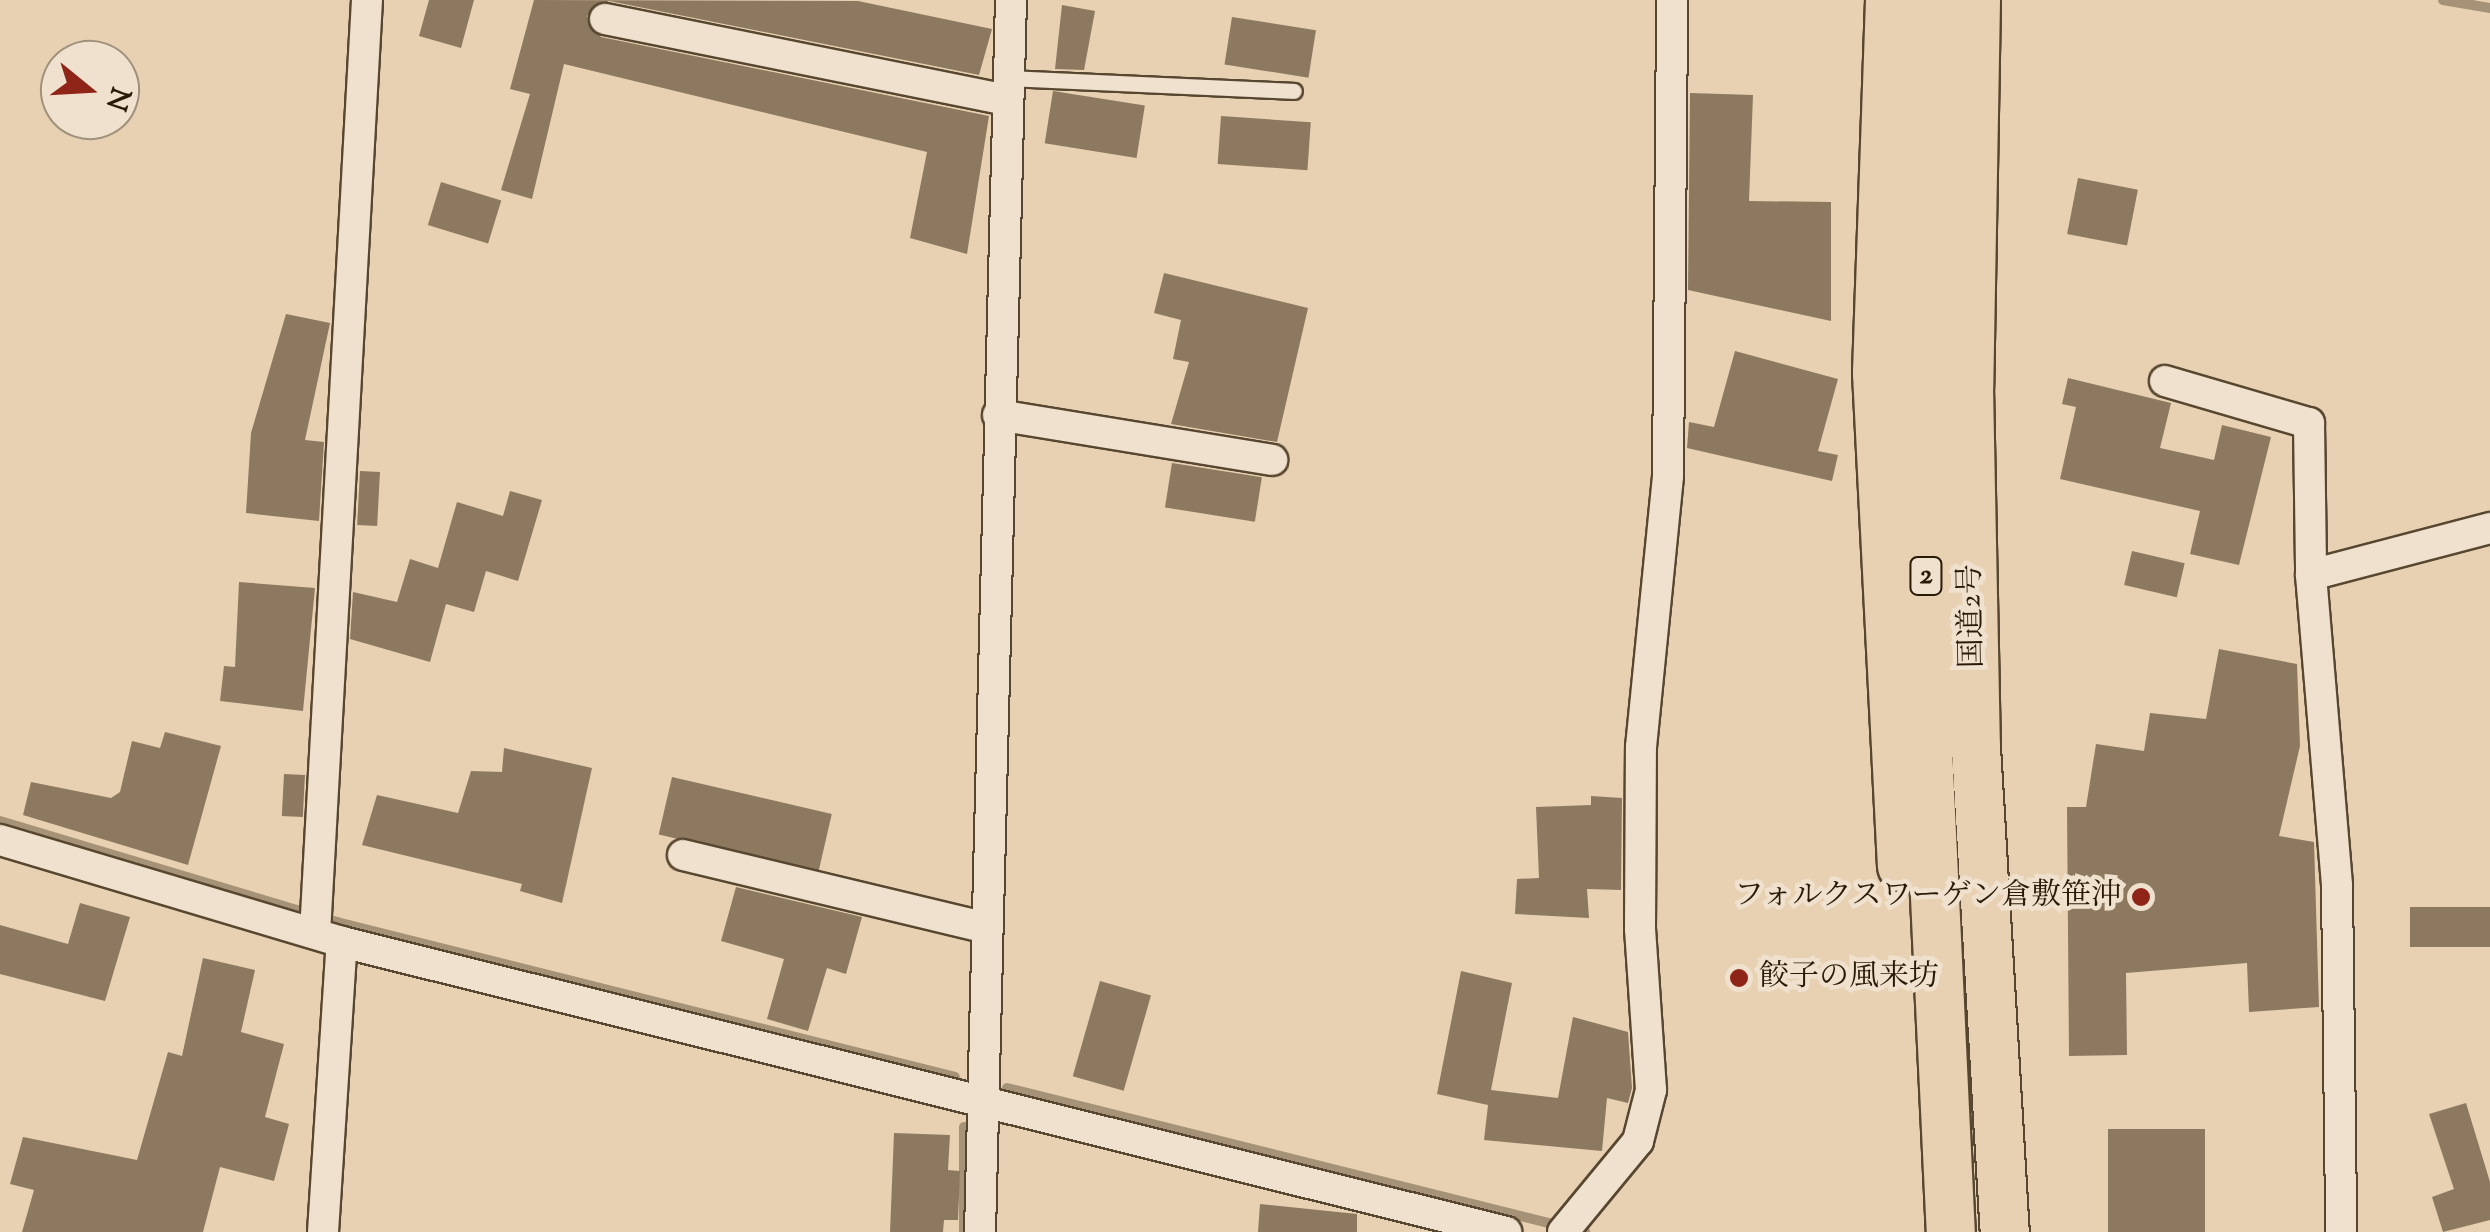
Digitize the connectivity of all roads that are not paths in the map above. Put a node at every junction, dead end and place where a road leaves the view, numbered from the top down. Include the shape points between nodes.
1 (366, 0) edge
2 (1672, 0) edge
3 (1890, 0) edge
4 (1932, 0) edge
5 (1976, 0) edge
6 (2009, 0) edge
7 (1004, 2) edge
8 (605, 19) dead end
9 (1008, 89) junction
10 (1294, 92) dead end
11 (2166, 381) dead end
12 (998, 415) junction
13 (1272, 460) dead end
14 (2490, 528) edge
15 (2311, 575) junction
16 (1976, 748) junction
17 (0, 840) edge
18 (683, 854) dead end
19 (324, 927) junction
20 (984, 927) junction
21 (982, 1104) junction
22 (1946, 1152) junction
23 (1565, 1226) edge
24 (324, 1232) edge
25 (980, 1232) edge
26 (1506, 1232) edge
27 (1951, 1232) edge
28 (2006, 1232) edge
29 (2341, 1232) edge

1 - 19 street
2 - 23 street via 1668,476 1641,748 1640,929 1651,1090 1638,1141 1603,1190
3 - 22 highway via 1877,373 1885,624 1917,1093
4 - 22 highway, 国道2号 / 2 via 1924,385
5 - 16 highway, 国道2号 / 2 via 1969,387
6 - 16 highway via 2000,663
7 - 9 street
8 - 9 street
9 - 10 lane
9 - 12 street
11 - 15 street via 2309,423
12 - 13 street
12 - 20 street
14 - 15 street
15 - 29 street via 2337,886
16 - 28 highway, 国道2号 / 2
17 - 19 street
18 - 20 street
19 - 21 street
19 - 24 street
20 - 21 street
21 - 25 street
21 - 26 street
22 - 27 highway, 国道2号 / 2

